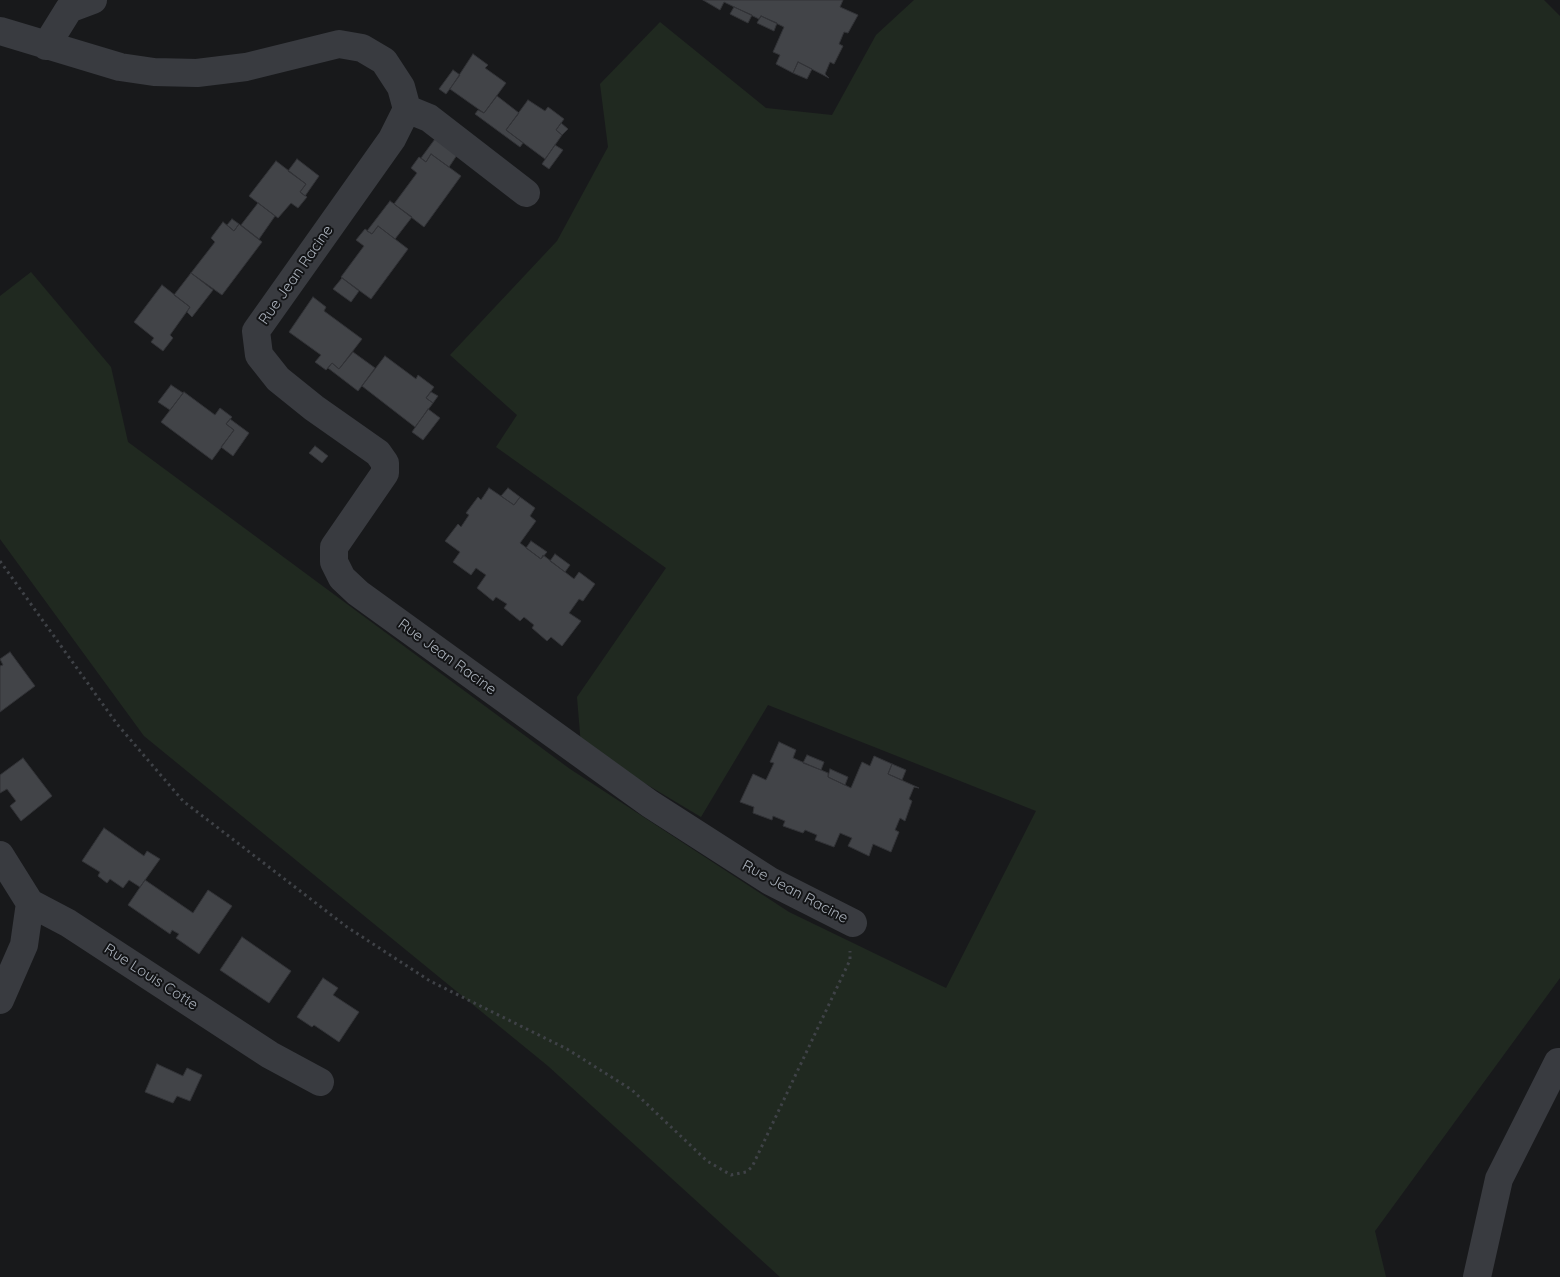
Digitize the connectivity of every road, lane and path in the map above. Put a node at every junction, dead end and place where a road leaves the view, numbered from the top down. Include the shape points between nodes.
1 (93, 0) edge
2 (0, 31) edge
3 (46, 46) junction
4 (407, 109) junction
5 (526, 193) dead end
6 (0, 561) edge
7 (0, 855) edge
8 (30, 903) junction
9 (853, 923) joint
10 (0, 1000) edge
11 (1558, 1062) dead end
12 (320, 1082) dead end
13 (1477, 1277) edge

1 - 3 street via 69,9
2 - 3 street
3 - 4 street via 120,67 197,73 246,67 339,44 362,48 384,61 401,88
4 - 5 street via 429,118
4 - 9 street, Rue Jean Racine via 392,139 256,331 259,356 278,379 378,453 385,463 385,473 334,547 334,562 342,578 358,593 650,804 770,882
6 - 9 path via 117,724 183,801 347,928 430,981 567,1049 632,1090 708,1161 731,1175 746,1172 752,1167 850,960
7 - 8 street
8 - 10 street via 24,945
8 - 12 street, Rue Louis Cotte via 68,923 270,1055
11 - 13 street via 1499,1179

